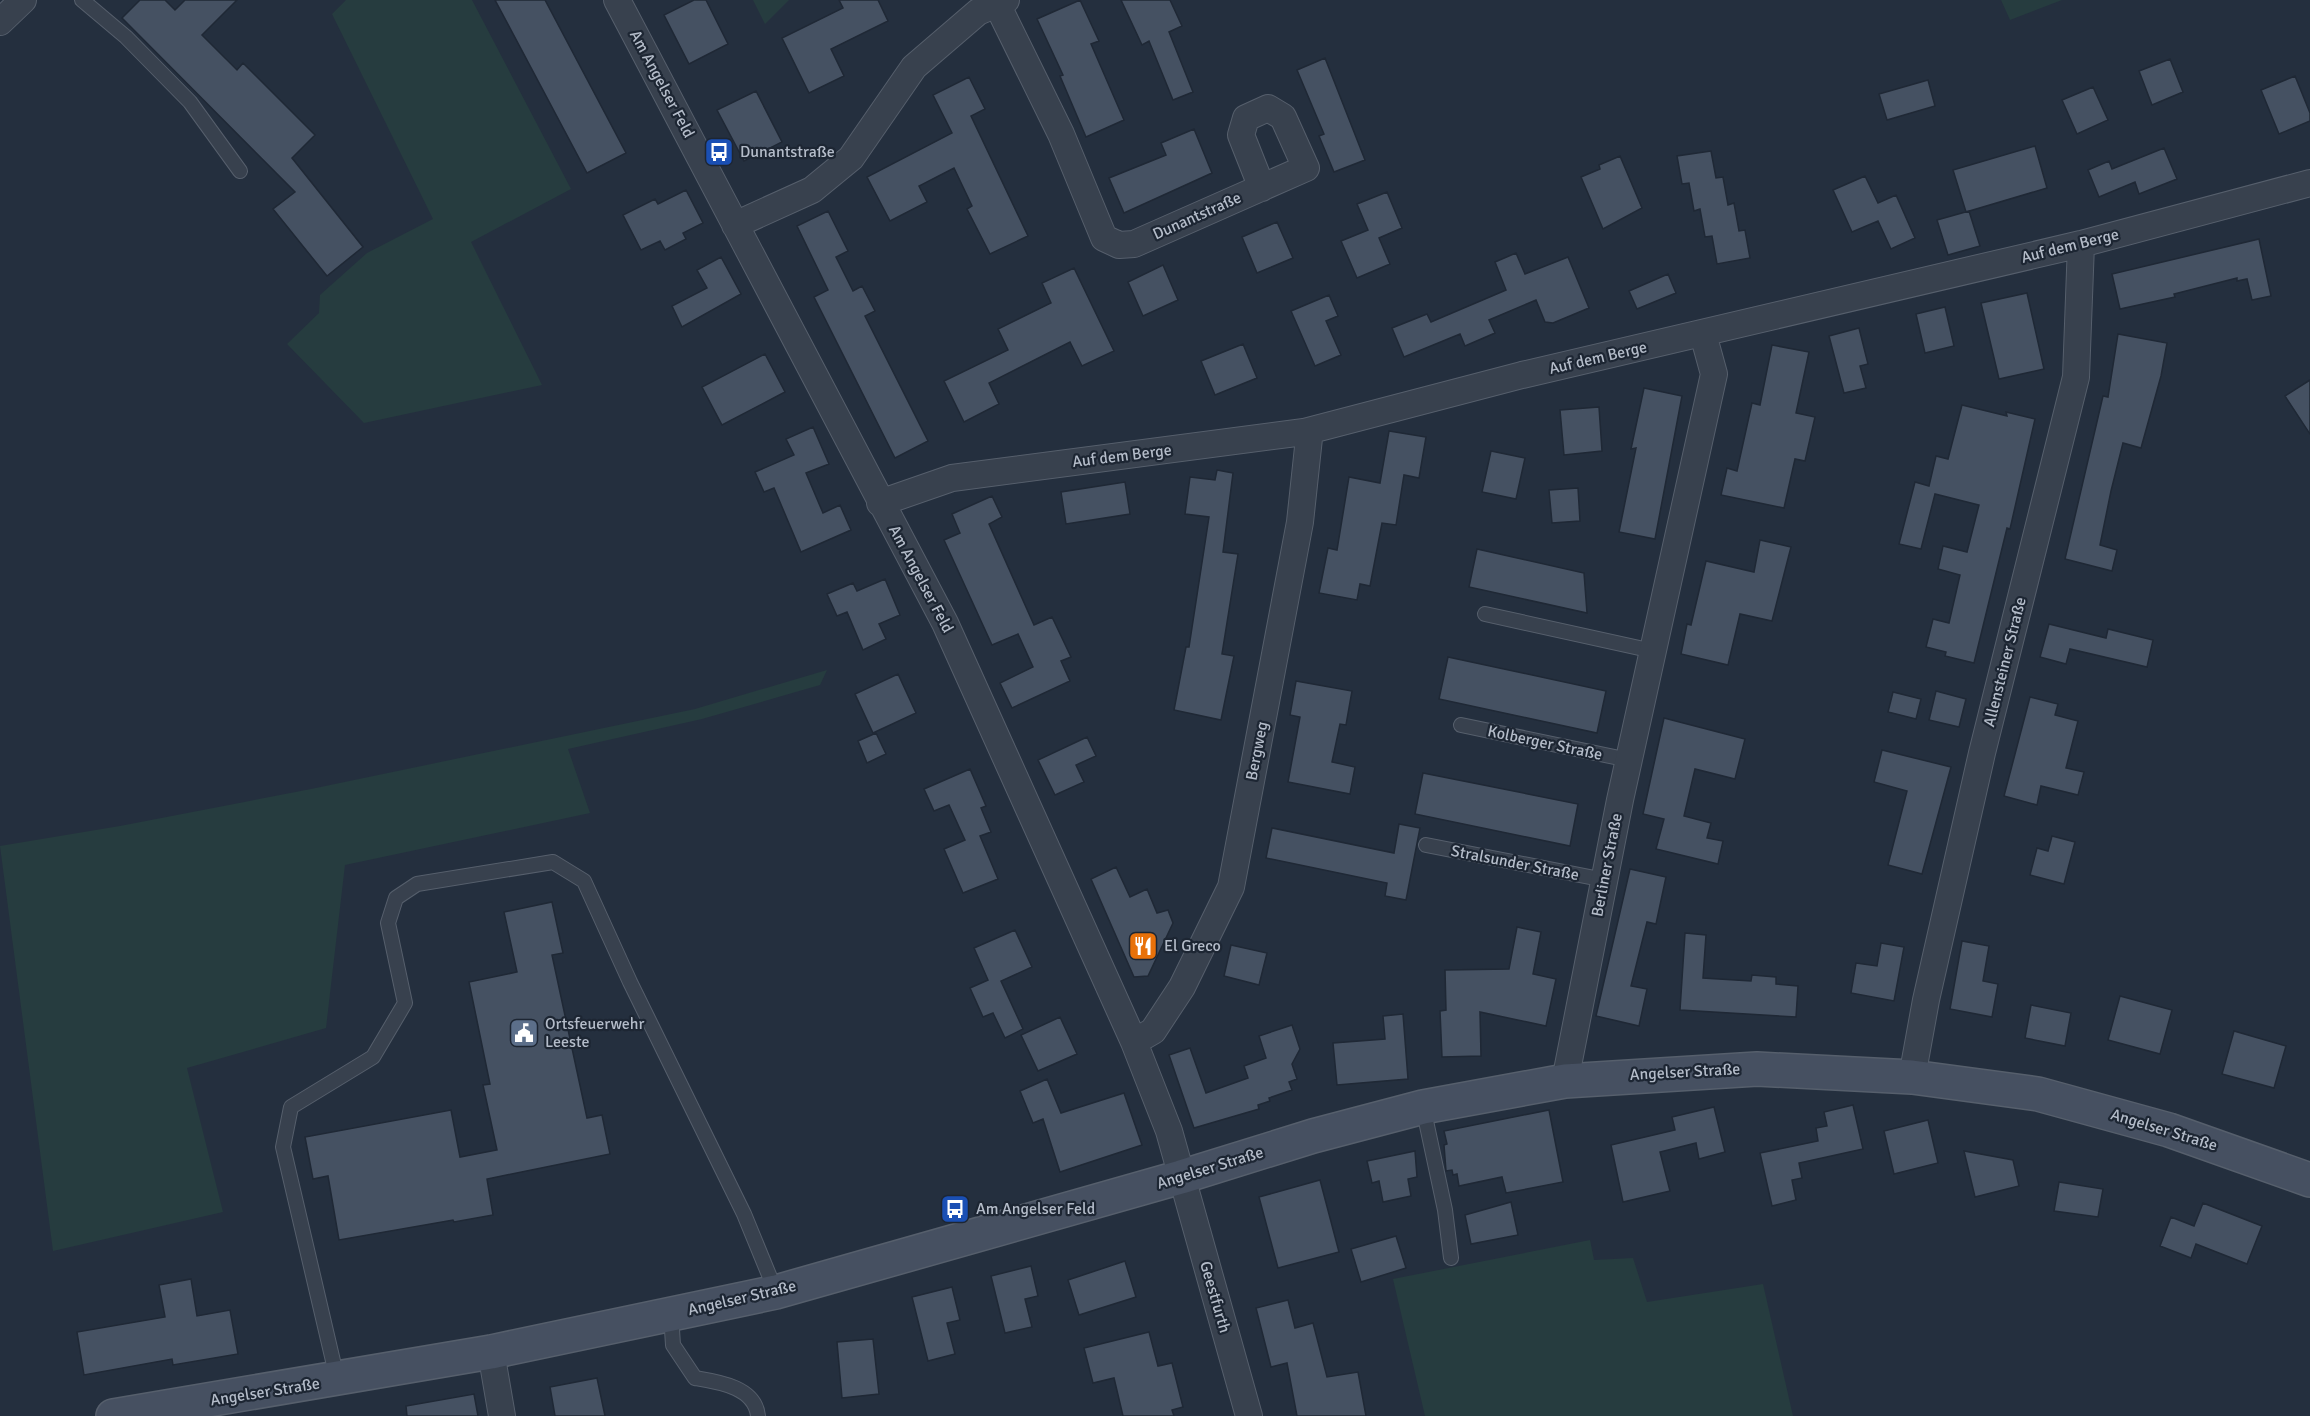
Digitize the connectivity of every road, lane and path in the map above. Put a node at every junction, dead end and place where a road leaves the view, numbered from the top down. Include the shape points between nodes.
1 (23, 0) edge
2 (82, 0) edge
3 (617, 0) edge
4 (999, 1) edge
5 (0, 22) edge
6 (240, 171) dead end
7 (2310, 183) edge
8 (1262, 188) dead end
9 (735, 225) junction
10 (2081, 244) junction
11 (1703, 334) junction
12 (1304, 432) junction
13 (880, 503) junction
14 (1485, 614) dead end
15 (1653, 651) junction
16 (1461, 725) dead end
17 (1629, 760) junction
18 (1426, 845) dead end
19 (1605, 880) junction
20 (1134, 1042) junction
21 (1912, 1077) junction
22 (1565, 1081) junction
23 (1423, 1107) junction
24 (1181, 1177) junction
25 (2310, 1180) edge
26 (1451, 1258) dead end
27 (776, 1292) junction
28 (671, 1314) junction
29 (491, 1352) junction
30 (338, 1380) junction
31 (112, 1416) edge
32 (502, 1416) edge
33 (758, 1416) edge
34 (1249, 1416) edge

1 - 5 street
2 - 6 lane via 126,37 190,102
3 - 9 street, Am Angelser Feld
4 - 8 street, Dunantstraße via 1104,238 1119,245 1134,244
4 - 9 street, Dunantstraße via 978,12 914,68 851,158 812,190
7 - 10 street, Auf dem Berge
9 - 13 street, Am Angelser Feld
10 - 11 street, Auf dem Berge
10 - 21 street, Allensteiner Straße via 2076,377 1982,753
11 - 12 street, Auf dem Berge via 1522,375
11 - 15 street, Berliner Straße via 1714,374
12 - 13 street, Auf dem Berge via 952,478
12 - 20 street, Bergweg via 1309,438 1300,522 1231,887 1182,987 1153,1031
13 - 20 street, Am Angelser Feld via 945,623
14 - 15 lane
15 - 17 street, Berliner Straße
16 - 17 lane, Kolberger Straße
17 - 19 street, Berliner Straße
18 - 19 lane, Stralsunder Straße
19 - 22 street, Berliner Straße
20 - 24 street, Am Angelser Feld via 1169,1131
21 - 22 main road, Angelser Straße via 1757,1069
21 - 25 main road, Angelser Straße via 2038,1094 2169,1130
22 - 23 main road, Angelser Straße
23 - 24 main road, Angelser Straße
23 - 26 lane
24 - 27 main road, Angelser Straße
24 - 34 street, Geestfurth
27 - 28 main road, Angelser Straße
27 - 30 lane via 744,1214 584,881 553,862 417,884 396,898 388,923 405,1003 373,1058 291,1107 283,1147
28 - 29 main road, Angelser Straße
28 - 33 lane via 673,1346 695,1378 719,1382 745,1393 757,1406
29 - 30 main road, Angelser Straße
29 - 32 street
30 - 31 main road, Angelser Straße

